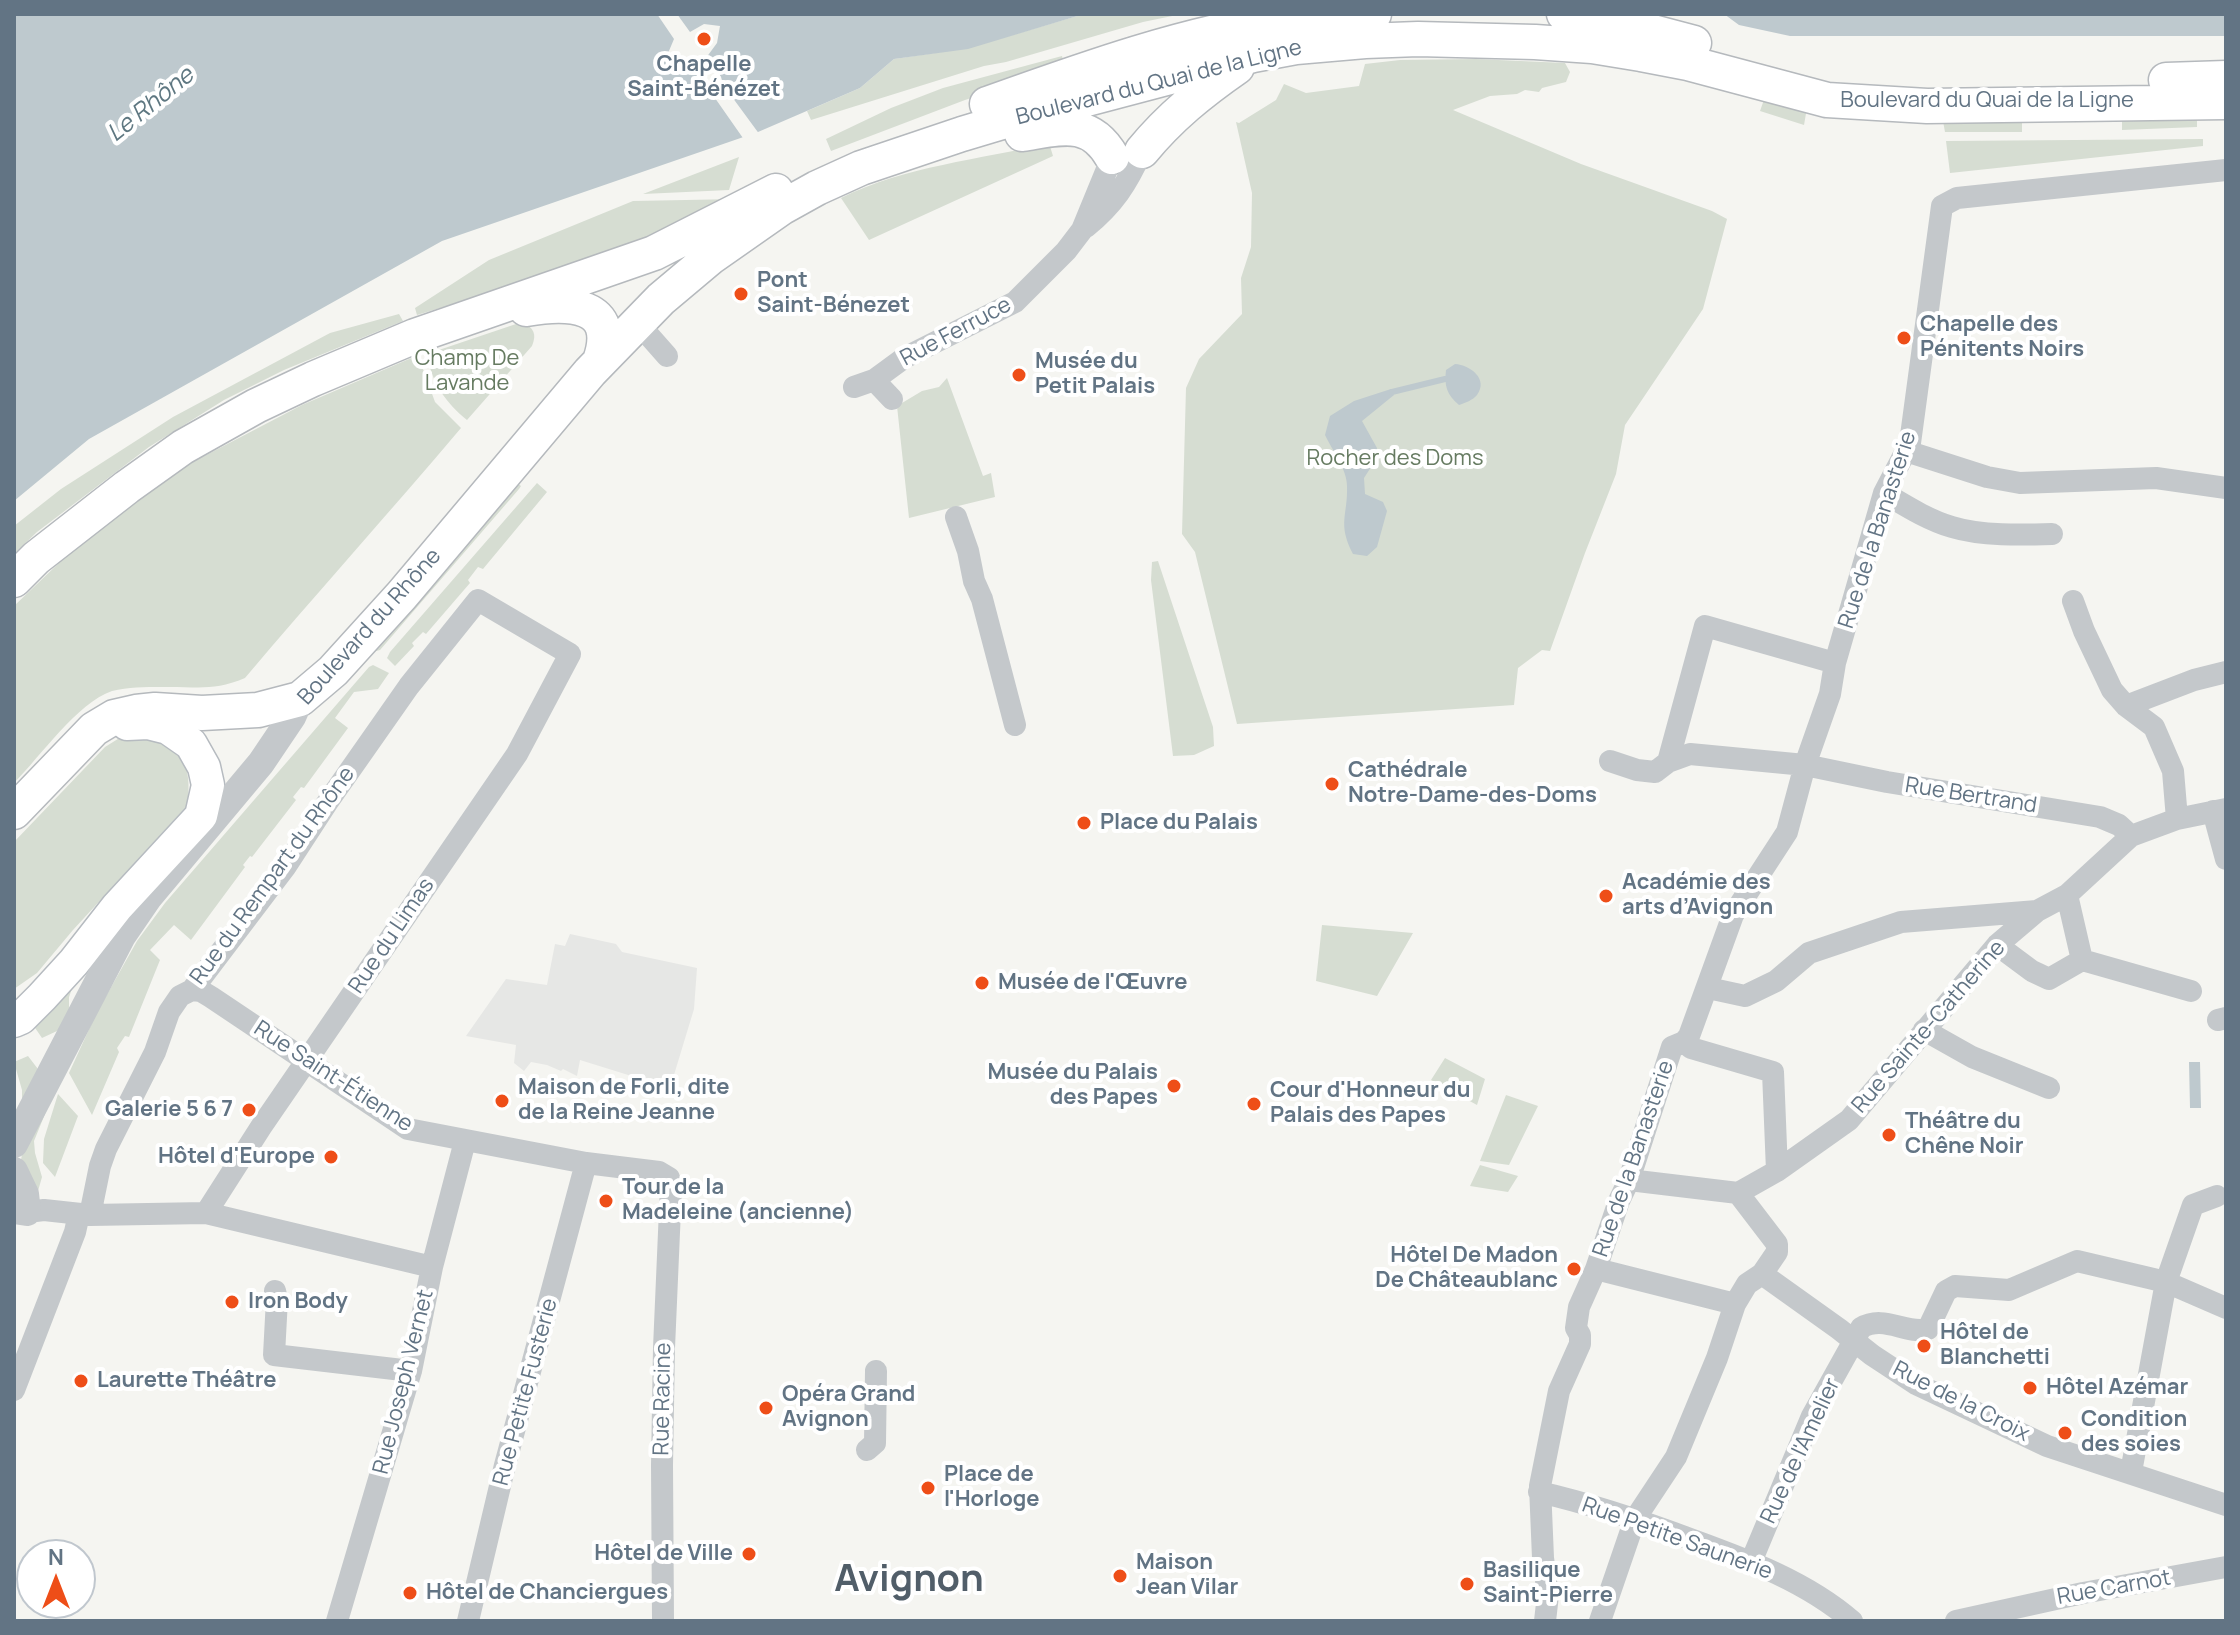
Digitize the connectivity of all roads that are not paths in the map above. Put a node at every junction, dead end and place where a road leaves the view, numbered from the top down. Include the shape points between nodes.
1 (1374, 14) edge
2 (1564, 14) edge
3 (1182, 40) junction
4 (1253, 55) junction
5 (1080, 72) junction
6 (2226, 78) edge
7 (1123, 90) junction
8 (2226, 102) edge
9 (1127, 154) junction
10 (896, 156) junction
11 (2226, 170) edge
12 (809, 182) junction
13 (1082, 230) junction
14 (561, 304) junction
15 (474, 316) junction
16 (637, 322) junction
17 (667, 356) dead end
18 (600, 361) junction
19 (892, 399) dead end
20 (1906, 451) junction
21 (2226, 488) edge
22 (1884, 493) junction
23 (956, 517) dead end
24 (2052, 534) dead end
25 (14, 580) edge
26 (478, 600) joint
27 (2073, 601) dead end
28 (1835, 663) junction
29 (2226, 672) edge
30 (300, 699) junction
31 (2126, 706) junction
32 (1015, 725) dead end
33 (71, 751) junction
34 (1610, 761) dead end
35 (1668, 762) junction
36 (1805, 765) junction
37 (2219, 810) edge
38 (14, 812) edge
39 (2177, 819) junction
40 (2131, 836) junction
41 (2226, 859) edge
42 (2067, 895) junction
43 (2037, 911) junction
44 (1997, 945) junction
45 (2082, 960) junction
46 (1708, 988) junction
47 (192, 990) junction
48 (2191, 991) dead end
49 (14, 1021) edge
50 (1924, 1030) junction
51 (1684, 1042) junction
52 (307, 1062) junction
53 (2049, 1088) dead end
54 (465, 1141) junction
55 (14, 1144) edge
56 (586, 1163) junction
57 (14, 1171) edge
58 (1777, 1171) junction
59 (669, 1178) joint
60 (1629, 1180) junction
61 (1738, 1193) junction
62 (2217, 1196) dead end
63 (28, 1211) edge
64 (206, 1213) junction
65 (84, 1215) junction
66 (432, 1267) junction
67 (1596, 1269) junction
68 (1762, 1274) junction
69 (2166, 1282) junction
70 (275, 1291) dead end
71 (1735, 1304) junction
72 (2226, 1308) edge
73 (1853, 1341) junction
74 (411, 1371) junction
75 (876, 1371) dead end
76 (14, 1390) edge
77 (867, 1450) dead end
78 (2131, 1472) junction
79 (1539, 1492) junction
80 (2226, 1505) edge
81 (1635, 1519) junction
82 (1751, 1562) junction
83 (2226, 1567) edge
84 (337, 1621) edge
85 (468, 1621) edge
86 (663, 1621) edge
87 (1545, 1621) edge
88 (1600, 1621) edge
89 (1852, 1621) edge
90 (1956, 1621) edge

1 - 3 main road, Boulevard du Quai de la Ligne via 1292,17
2 - 6 main road, Boulevard du Quai de la Ligne via 1622,24 1805,73 1890,84
3 - 5 main road, Boulevard du Quai de la Ligne
3 - 7 main road via 1146,65
4 - 7 main road, Boulevard du Quai de la Ligne
4 - 8 main road, Boulevard du Quai de la Ligne via 1365,41 1535,42 1672,60 1827,100 1927,106
4 - 9 main road
5 - 7 main road
5 - 12 main road, Boulevard du Quai de la Ligne via 840,158
7 - 9 main road via 1117,109
7 - 10 main road, Boulevard du Quai de la Ligne
9 - 10 main road via 1077,128
9 - 13 street, Rue Ferruce
9 - 13 street, Rue Ferruce via 1127,183
10 - 12 main road, Boulevard du Quai de la Ligne
11 - 20 street, Rue de la Banasterie via 1957,198 1942,206
12 - 15 main road via 654,253
12 - 16 main road, Boulevard du Rhône
13 - 19 street, Rue Ferruce via 1015,302 864,384
14 - 15 main road
14 - 16 main road via 598,301
14 - 18 main road via 597,318 605,348
15 - 25 main road via 313,379 183,447 71,530
16 - 17 street
16 - 18 main road, Boulevard du Rhône
18 - 30 main road, Boulevard du Rhône via 402,595
20 - 21 street via 2020,483 2156,478
20 - 22 street, Rue de la Banasterie
22 - 24 street via 1954,528
22 - 28 street, Rue de la Banasterie
23 - 32 street
26 - 47 street, Rue du Rempart du Rhône via 409,686 286,866
26 - 52 street, Rue du Limas via 570,654 517,754
27 - 31 street via 2112,690
28 - 35 street via 1705,626
28 - 36 street, Rue de la Banasterie
29 - 31 street
30 - 33 main road via 258,710 136,712 94,729
30 - 55 street, Boulevard du Rhône via 261,763 122,936
31 - 39 street via 2154,727 2173,771
33 - 38 main road
33 - 49 main road via 126,724 168,728 191,744 204,767 205,802 201,816 74,962
34 - 35 street, Rue Bertrand via 1655,772
35 - 36 street, Rue Bertrand via 1690,754
36 - 40 street, Rue Bertrand via 2100,817
36 - 46 street, Rue de la Banasterie via 1787,832 1733,915
37 - 39 street, Rue Sainte-Catherine
37 - 41 street
39 - 40 street, Rue Sainte-Catherine
40 - 42 street, Rue Sainte-Catherine
42 - 43 street, Rue Sainte-Catherine
42 - 45 street
43 - 44 street, Rue Sainte-Catherine
43 - 46 street via 1901,922 1809,953 1776,981 1745,996
44 - 45 street via 2049,979
44 - 50 street, Rue Sainte-Catherine
45 - 48 street
46 - 51 street, Rue de la Banasterie
47 - 52 street, Rue Saint-Étienne via 211,997
47 - 65 street, Rue du Rempart du Rhône via 169,1012 106,1149
50 - 53 street via 1972,1057
50 - 58 street, Rue Sainte-Catherine via 1849,1120
51 - 58 street via 1773,1072
51 - 60 street, Rue de la Banasterie via 1672,1047
52 - 54 street, Rue Saint-Étienne via 408,1129
52 - 64 street, Rue du Limas
54 - 56 street, Rue Saint-Étienne
54 - 66 street, Rue Joseph Vernet
56 - 59 street, Rue Saint-Étienne via 659,1172
56 - 85 street, Rue Petite Fusterie
57 - 63 street
58 - 61 street, Rue Sainte-Catherine
59 - 86 street, Rue Racine via 673,1370 662,1465
60 - 61 street
60 - 67 street, Rue de la Banasterie
61 - 68 street via 1777,1244
62 - 69 street via 2193,1205
63 - 65 street
64 - 65 street
64 - 66 street
65 - 76 street, Rue du Rempart du Rhône
66 - 74 street, Rue Joseph Vernet
67 - 71 street
67 - 79 street, Rue de la Banasterie via 1576,1318 1580,1344 1559,1391
68 - 71 street via 1747,1284
68 - 73 street, Rue de la Croix
69 - 72 street
69 - 73 street via 2077,1261 2009,1290 1955,1286 1946,1291 1928,1329 1868,1323
69 - 78 street
70 - 74 street via 274,1355
71 - 81 street via 1676,1457
73 - 78 street, Rue de la Croix via 1916,1384 2047,1446
73 - 82 street, Rue de l'Amelier via 1812,1416
74 - 84 street, Rue Joseph Vernet
75 - 77 street via 875,1443
78 - 80 street, Rue de la Croix
79 - 81 street, Rue Petite Saunerie
79 - 87 street, Rue de la Banasterie via 1548,1595
81 - 82 street, Rue Petite Saunerie
81 - 88 street
82 - 89 street, Rue Petite Saunerie via 1832,1604
83 - 90 street, Rue Carnot

